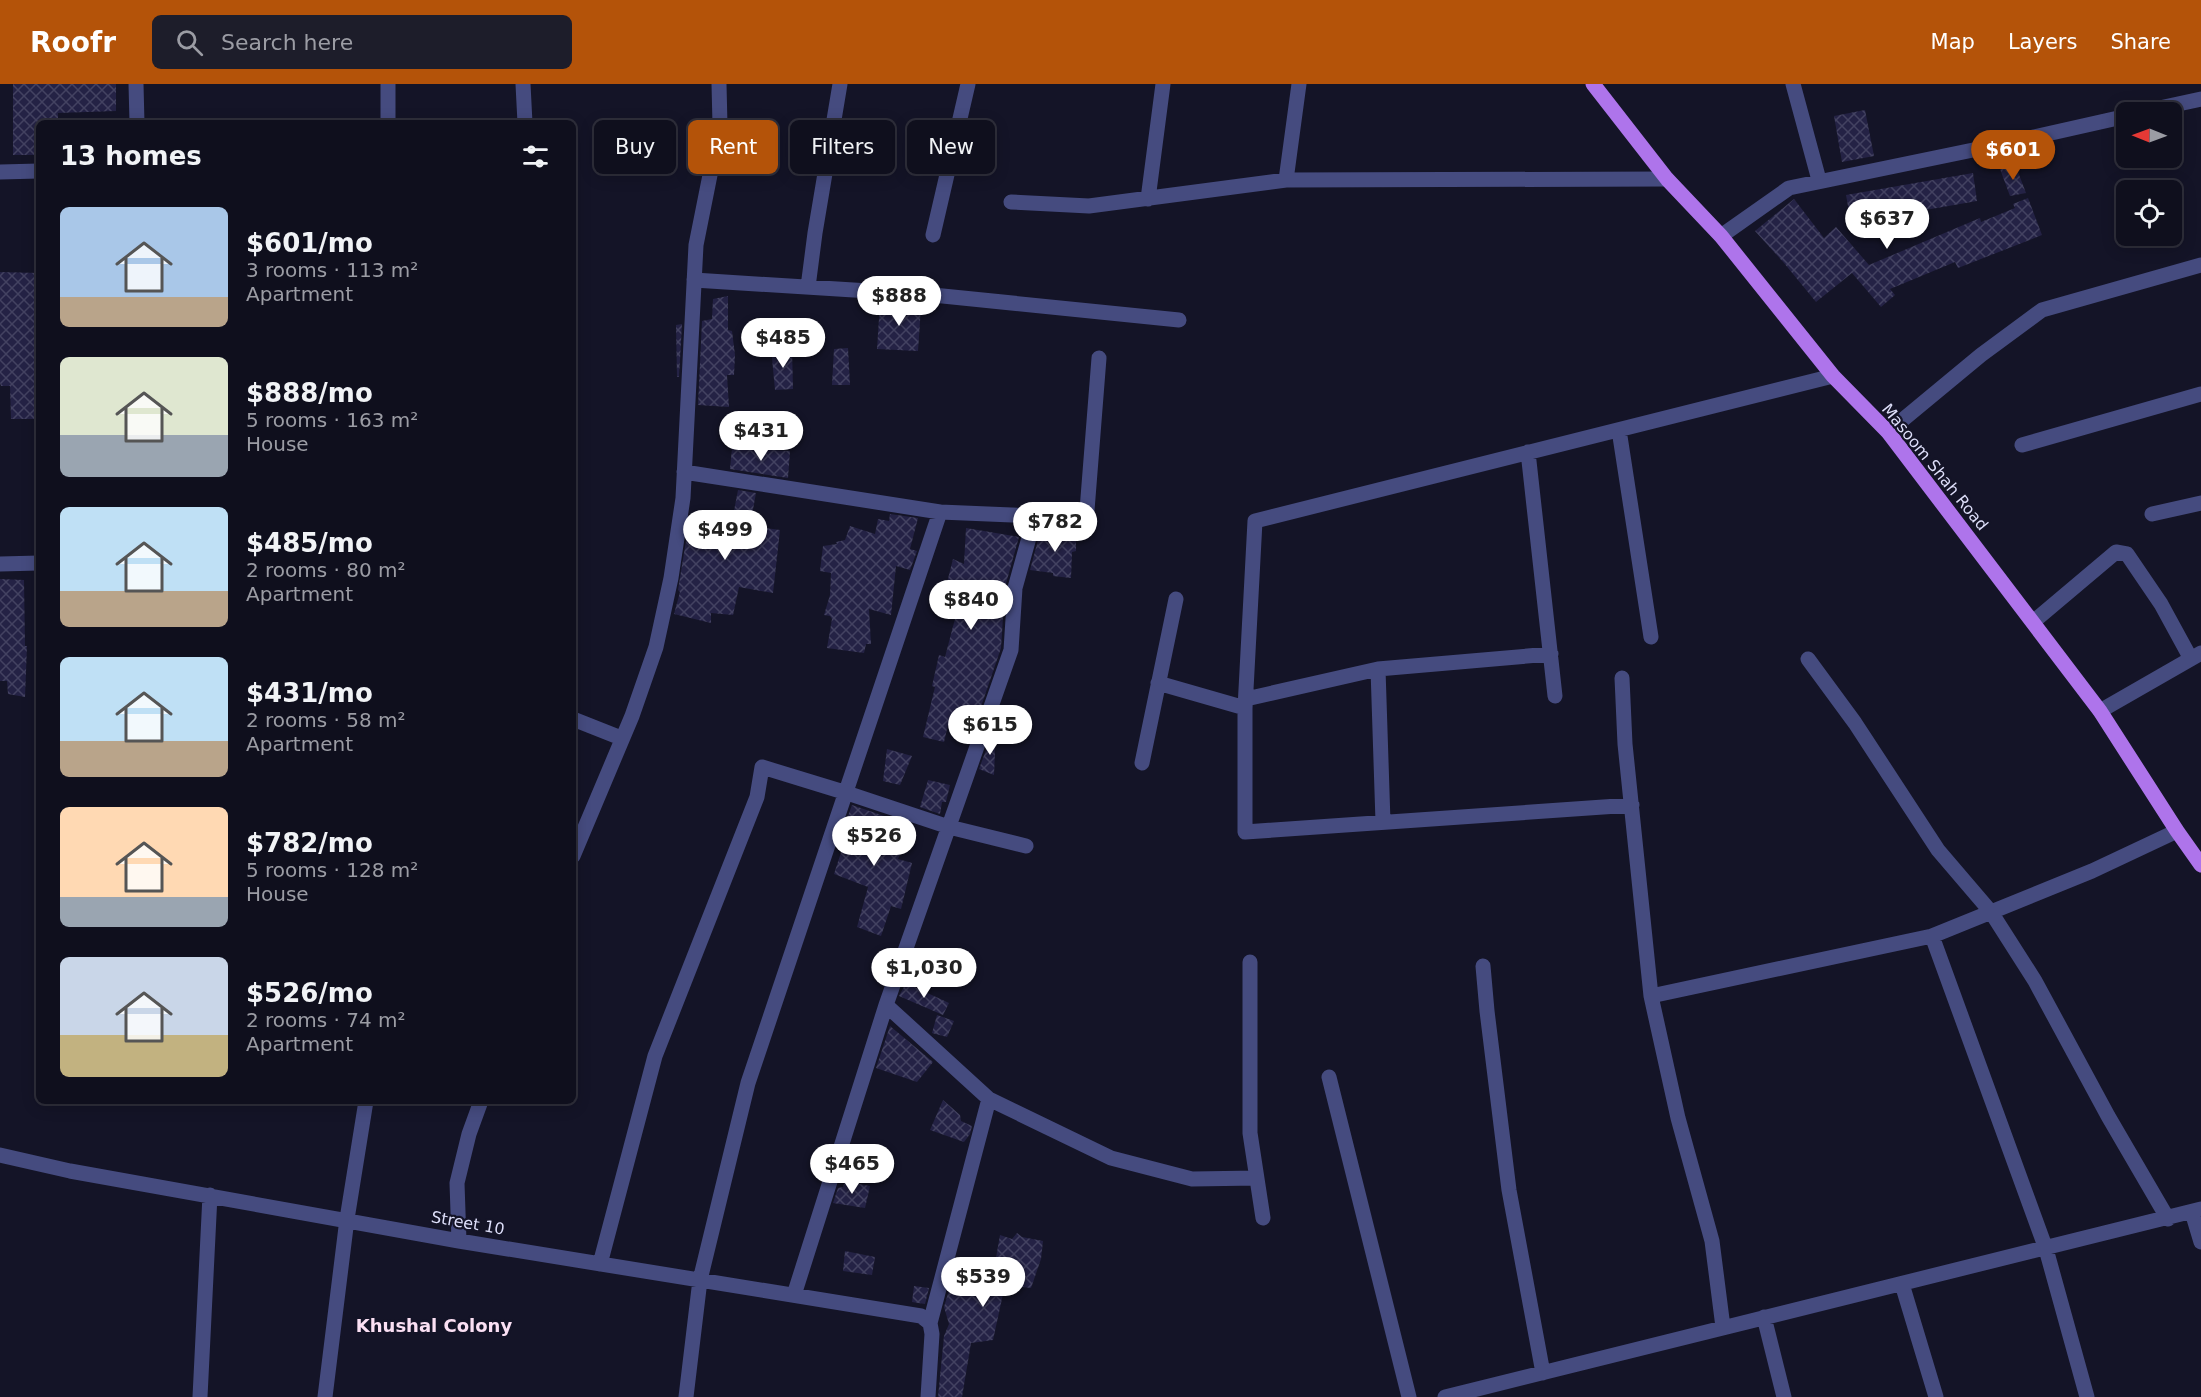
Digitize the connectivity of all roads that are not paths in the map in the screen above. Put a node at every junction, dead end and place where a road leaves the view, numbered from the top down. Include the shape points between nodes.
1 (136, 84) edge
2 (388, 84) edge
3 (523, 84) edge
4 (719, 84) edge
5 (840, 84) edge
6 (968, 84) edge
7 (1163, 84) edge
8 (1299, 84) edge
9 (1593, 84) edge
10 (1793, 84) edge
11 (2201, 99) edge
12 (2182, 103) edge
13 (2116, 118) edge
14 (137, 120) edge
15 (388, 120) edge
16 (525, 120) edge
17 (36, 171) edge
18 (0, 172) edge
19 (1666, 179) junction
20 (1286, 180) junction
21 (1820, 180) junction
22 (1148, 199) junction
23 (1011, 202) dead end
24 (933, 235) dead end
25 (1721, 236) junction
26 (2201, 266) edge
27 (694, 280) junction
28 (808, 287) junction
29 (1179, 321) dead end
30 (1099, 358) dead end
31 (1833, 376) junction
32 (2201, 394) edge
33 (1619, 430) junction
34 (1888, 432) junction
35 (2022, 445) dead end
36 (1528, 452) junction
37 (684, 472) junction
38 (2201, 503) edge
39 (940, 512) junction
40 (2152, 514) dead end
41 (1035, 516) junction
42 (36, 563) edge
43 (0, 564) edge
44 (1176, 599) dead end
45 (2033, 622) junction
46 (1651, 637) dead end
47 (1551, 654) junction
48 (2196, 656) edge
49 (1808, 659) dead end
50 (1378, 669) junction
51 (1622, 678) dead end
52 (1158, 683) junction
53 (1556, 696) dead end
54 (1245, 704) junction
55 (2100, 711) junction
56 (576, 720) edge
57 (621, 738) junction
58 (1142, 763) dead end
59 (847, 793) junction
60 (1632, 805) junction
61 (1383, 822) junction
62 (949, 827) junction
63 (2177, 831) junction
64 (1026, 846) dead end
65 (576, 849) edge
66 (2201, 865) edge
67 (1991, 912) junction
68 (1932, 936) junction
69 (1250, 962) dead end
70 (1483, 966) dead end
71 (1651, 996) junction
72 (886, 1005) junction
73 (1329, 1077) dead end
74 (989, 1099) junction
75 (366, 1104) edge
76 (480, 1104) edge
77 (0, 1155) edge
78 (1257, 1178) junction
79 (210, 1195) junction
80 (2196, 1211) edge
81 (1263, 1218) dead end
82 (347, 1219) junction
83 (2168, 1219) junction
84 (459, 1241) junction
85 (2201, 1242) edge
86 (2046, 1249) junction
87 (600, 1264) junction
88 (700, 1280) junction
89 (1902, 1284) junction
90 (794, 1295) junction
91 (1764, 1317) junction
92 (930, 1323) junction
93 (1724, 1327) junction
94 (1543, 1373) junction
95 (200, 1397) edge
96 (325, 1397) edge
97 (686, 1397) edge
98 (928, 1397) edge
99 (1409, 1397) edge
100 (1445, 1397) edge
101 (1784, 1397) edge
102 (1936, 1397) edge
103 (2087, 1397) edge

1 - 14 street
2 - 15 street
3 - 16 street
4 - 27 street via 720,125 696,245
5 - 28 street
6 - 24 street
7 - 22 street
8 - 20 street
9 - 19 main road, Masoom Shah Road
10 - 21 street
11 - 12 street
13 - 21 street
17 - 18 street
19 - 20 street
19 - 25 main road, Masoom Shah Road
20 - 22 street
21 - 25 street via 1790,188
22 - 23 street via 1089,206
25 - 31 main road, Masoom Shah Road
26 - 34 street via 2042,310
27 - 28 street
27 - 37 street
28 - 29 street via 933,295
30 - 41 street via 1086,523
31 - 33 street
31 - 34 main road, Masoom Shah Road
32 - 35 street
33 - 36 street
33 - 46 street
34 - 45 main road, Masoom Shah Road
36 - 47 street
36 - 54 street via 1255,521
37 - 39 street
37 - 57 street via 671,578 656,647
38 - 40 street
39 - 41 street
39 - 59 street
41 - 62 street via 1015,588 1011,650
42 - 43 street
44 - 52 street
45 - 48 street via 2116,552 2123,552
45 - 55 main road, Masoom Shah Road
47 - 50 street
47 - 53 street
48 - 55 street
49 - 67 street via 1938,850
50 - 54 street
50 - 61 street
51 - 60 street
52 - 54 street
52 - 58 street
54 - 61 street via 1245,832
55 - 63 main road, Masoom Shah Road
56 - 57 street
57 - 65 street
59 - 62 street
59 - 87 street via 762,767 757,797 655,1056
59 - 88 street via 748,1083
60 - 61 street
60 - 71 street
62 - 64 street
62 - 72 street
63 - 66 main road, Masoom Shah Road
63 - 67 street
67 - 68 street
67 - 83 street via 2036,981
68 - 71 street
68 - 86 street
69 - 78 street via 1250,1133
70 - 94 street via 1509,1190
71 - 93 street via 1678,1118 1712,1241
72 - 74 street
72 - 90 street
73 - 99 street
74 - 78 street via 1111,1158 1192,1179
74 - 92 street
75 - 82 street
76 - 84 street via 457,1183
77 - 79 street, Street 10
78 - 81 street
79 - 82 street, Street 10
79 - 95 street
80 - 83 street
80 - 85 street
82 - 84 street, Street 10
82 - 96 street
83 - 86 street
84 - 87 street, Street 10
86 - 89 street
86 - 103 street
87 - 88 street, Street 10
88 - 90 street, Street 10
88 - 97 street
89 - 91 street
89 - 102 street
90 - 92 street, Street 10 via 921,1316
91 - 93 street
91 - 101 street
92 - 98 street
93 - 94 street
94 - 100 street

